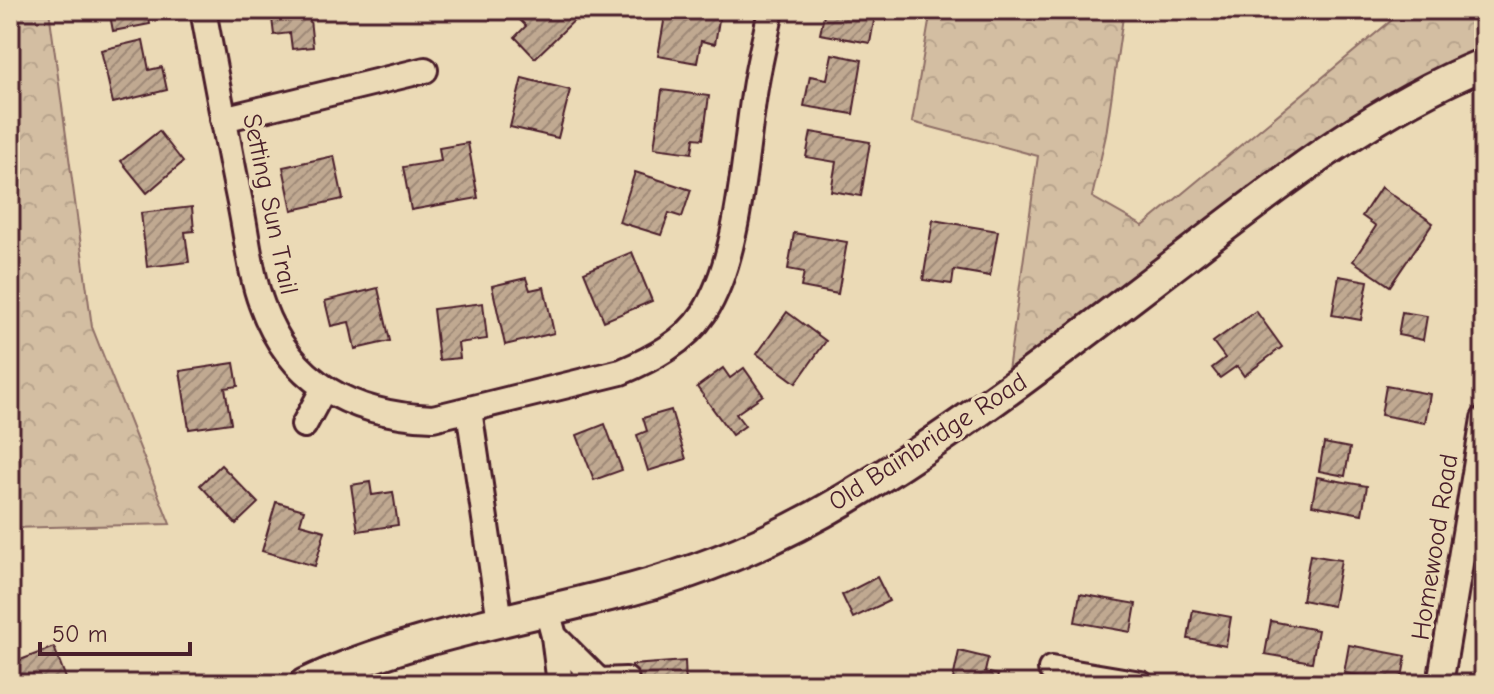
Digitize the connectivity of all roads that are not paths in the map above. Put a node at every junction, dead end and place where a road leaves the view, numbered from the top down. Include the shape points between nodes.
1 (203, 10) edge
2 (771, 10) edge
3 (1484, 64) edge
4 (425, 70) dead end
5 (223, 119) junction
6 (323, 390) junction
7 (469, 410) junction
8 (1484, 419) edge
9 (304, 425) dead end
10 (500, 621) junction
11 (550, 623) junction
12 (1051, 669) dead end
13 (626, 680) dead end
14 (305, 684) edge
15 (560, 684) edge
16 (1141, 684) edge
17 (1440, 684) edge

1 - 5 street, Setting Sun Trail
2 - 7 street, Setting Sun Trail via 738,203 723,269 702,315 648,361
3 - 11 main road, Old Bainbridge Road via 1368,123 1314,159 1034,372 847,498 732,555
4 - 5 street
5 - 6 street, Setting Sun Trail via 261,302 284,349
6 - 7 street, Setting Sun Trail via 373,411 404,417 433,418
6 - 9 street
7 - 10 street
8 - 17 street, Homewood Road
10 - 11 main road, Old Bainbridge Road
10 - 14 main road, Old Bainbridge Road via 375,655
11 - 13 street via 599,681
11 - 15 street
12 - 16 street

